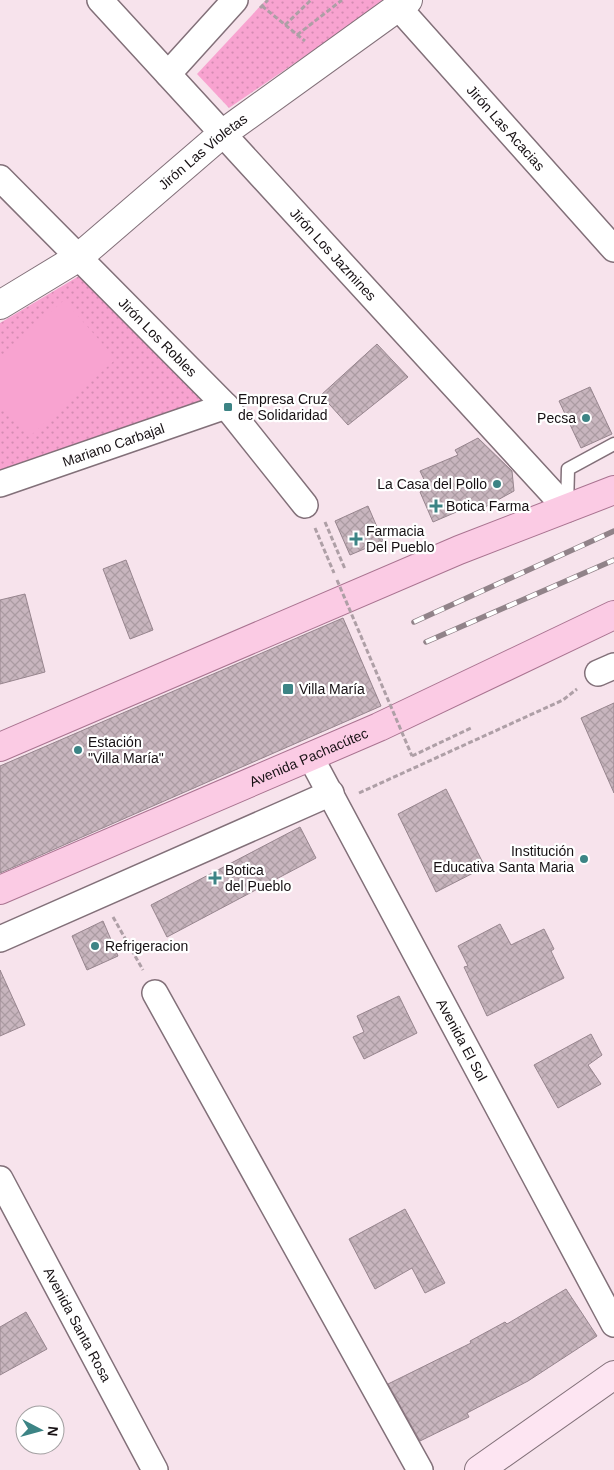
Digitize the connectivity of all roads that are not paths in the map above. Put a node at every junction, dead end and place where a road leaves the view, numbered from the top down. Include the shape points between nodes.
1 (100, 0) edge
2 (403, 3) edge
3 (246, 6) edge
4 (168, 74) junction
5 (222, 134) junction
6 (0, 178) edge
7 (614, 249) edge
8 (79, 257) junction
9 (0, 306) edge
10 (226, 406) junction
11 (614, 444) edge
12 (0, 484) edge
13 (614, 490) edge
14 (305, 505) road end
15 (567, 509) junction
16 (614, 615) edge
17 (2, 742) edge
18 (310, 756) junction
19 (333, 798) junction
20 (0, 890) edge
21 (0, 938) edge
22 (155, 993) road end
23 (0, 1179) edge
24 (614, 1324) edge
25 (614, 1375) edge
26 (155, 1470) edge
27 (420, 1470) edge
28 (479, 1470) edge

1 - 4 street, Jirón Los Jazmines
2 - 5 street, Jirón Las Violetas
2 - 7 street, Jirón Las Acacias
3 - 4 street
4 - 5 street, Jirón Los Jazmines
5 - 8 street, Jirón Las Violetas
5 - 15 street, Jirón Los Jazmines
6 - 8 street, Jirón Los Robles
8 - 9 street, Jirón Las Violetas
8 - 10 street, Jirón Los Robles
10 - 12 street, Mariano Carbajal
10 - 14 street, Jirón Los Robles
11 - 15 lane via 568,469
13 - 15 main road
15 - 17 main road via 459,550
16 - 18 main road, Avenida Pachacútec via 379,727
18 - 19 street, Avenida El Sol
18 - 20 main road, Avenida Pachacútec
19 - 21 street
19 - 24 street, Avenida El Sol
22 - 27 street
23 - 26 street, Avenida Santa Rosa
25 - 28 main road

